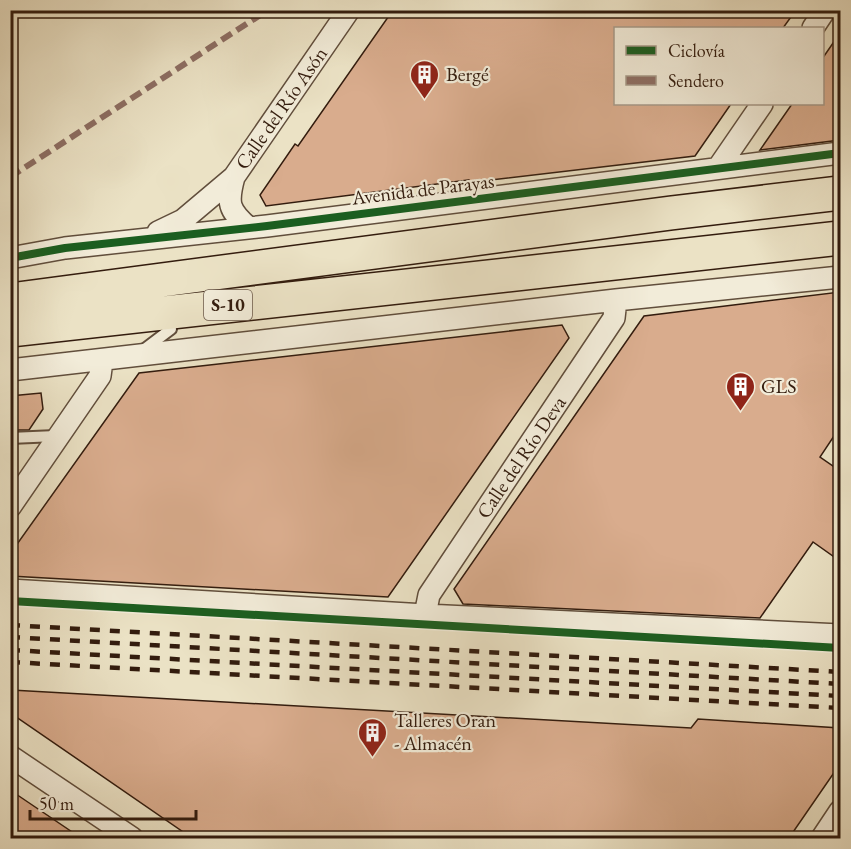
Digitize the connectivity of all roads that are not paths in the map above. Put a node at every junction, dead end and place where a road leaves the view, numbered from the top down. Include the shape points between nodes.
1 (349, 10) edge
2 (825, 10) edge
3 (814, 27) edge
4 (761, 105) edge
5 (840, 153) edge
6 (718, 168) junction
7 (234, 177) junction
8 (840, 193) edge
9 (249, 228) junction
10 (840, 238) edge
11 (144, 239) junction
12 (441, 242) junction
13 (10, 258) edge
14 (840, 277) edge
15 (10, 282) edge
16 (446, 282) junction
17 (10, 300) edge
18 (616, 300) junction
19 (171, 329) junction
20 (10, 330) edge
21 (10, 346) edge
22 (132, 358) junction
23 (102, 361) junction
24 (10, 370) edge
25 (56, 436) junction
26 (10, 438) edge
27 (10, 507) edge
28 (10, 590) edge
29 (425, 615) junction
30 (840, 635) edge
31 (10, 756) edge
32 (840, 811) edge
33 (132, 838) edge
34 (822, 838) edge

1 - 7 street, Calle del Río Asón
2 - 3 street
4 - 6 street
5 - 6 street, Avenida de Parayas
6 - 9 street, Avenida de Parayas
7 - 9 street, Calle del Río Asón via 230,206
7 - 11 street, Calle del Río Asón via 183,220
8 - 12 highway, S-10
9 - 11 street, Avenida de Parayas
10 - 16 highway, S-10
11 - 13 street, Avenida de Parayas
12 - 15 highway via 106,270
12 - 17 highway, S-10
14 - 18 street
16 - 19 highway via 265,319
16 - 20 highway, S-10
18 - 22 street
18 - 29 street, Calle del Río Deva via 614,318 429,595
19 - 21 highway
19 - 22 lane
22 - 23 street
23 - 24 street
23 - 25 street via 100,376
25 - 26 lane
25 - 27 street
28 - 29 street
29 - 30 street
31 - 33 street
32 - 34 street

